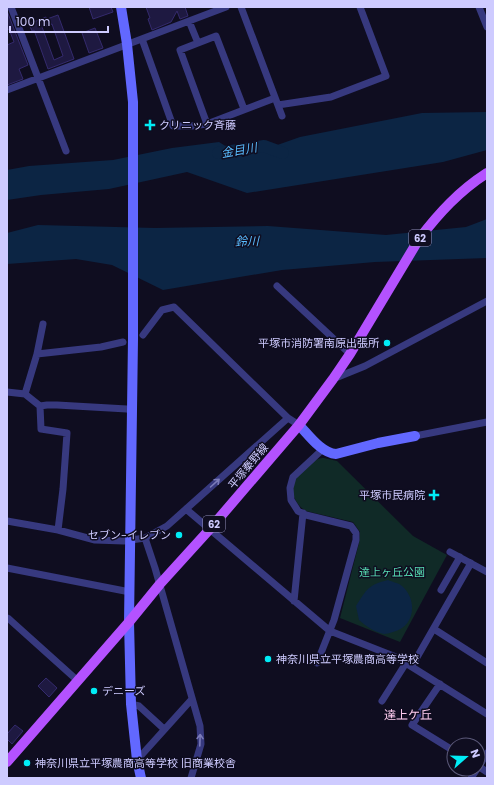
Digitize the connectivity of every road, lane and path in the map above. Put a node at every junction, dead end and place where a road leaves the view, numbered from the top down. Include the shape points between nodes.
1 (11, 7) edge
2 (122, 7) edge
3 (226, 7) edge
4 (241, 7) edge
5 (360, 7) edge
6 (479, 7) edge
7 (189, 21) junction
8 (487, 27) edge
9 (142, 38) junction
10 (198, 43) junction
11 (127, 44) junction
12 (38, 78) junction
13 (7, 90) edge
14 (276, 102) junction
15 (244, 109) junction
16 (282, 116) dead end
17 (207, 124) junction
18 (66, 151) dead end
19 (487, 173) edge
20 (277, 286) dead end
21 (487, 301) edge
22 (43, 324) dead end
23 (143, 335) dead end
24 (123, 342) dead end
25 (36, 354) junction
26 (350, 354) junction
27 (333, 379) junction
28 (7, 392) edge
29 (25, 394) junction
30 (40, 406) junction
31 (132, 411) junction
32 (288, 418) junction
33 (487, 422) edge
34 (299, 424) junction
35 (415, 436) joint
36 (324, 449) junction
37 (186, 509) junction
38 (303, 513) junction
39 (7, 521) edge
40 (58, 530) junction
41 (209, 530) junction
42 (145, 538) junction
43 (130, 541) junction
44 (450, 552) dead end
45 (460, 557) junction
46 (472, 563) junction
47 (7, 568) edge
48 (487, 572) edge
49 (160, 584) junction
50 (441, 590) dead end
51 (130, 592) junction
52 (294, 601) junction
53 (7, 618) edge
54 (129, 622) junction
55 (434, 630) junction
56 (330, 631) junction
57 (317, 663) dead end
58 (487, 663) edge
59 (409, 664) junction
60 (78, 681) junction
61 (440, 684) junction
62 (192, 699) junction
63 (382, 701) dead end
64 (131, 704) junction
65 (487, 714) edge
66 (164, 729) junction
67 (446, 746) edge
68 (137, 760) junction
69 (7, 762) edge
70 (141, 778) edge
71 (191, 778) edge

1 - 12 street
2 - 11 street
3 - 7 street
4 - 14 street
5 - 14 street via 386,76 330,97
6 - 8 street
7 - 9 street
7 - 10 street
9 - 11 street
9 - 17 street via 173,126
10 - 15 street via 216,36
10 - 17 street via 180,50
11 - 12 street
11 - 31 street via 133,102
12 - 13 street
12 - 18 street
14 - 15 street
14 - 16 street
15 - 17 street
19 - 26 main road, 平塚秦野線 / 62 via 464,189 443,209 419,239
20 - 26 street
21 - 27 street via 365,366
22 - 25 street
23 - 32 street via 162,310 174,307
24 - 25 street
25 - 29 street
26 - 27 main road, 平塚秦野線 / 62
27 - 34 main road, 平塚秦野線 / 62
28 - 29 street
29 - 30 street
30 - 31 street
30 - 40 street via 41,429 67,433
31 - 43 street
32 - 34 street
37 -> 32 street
33 - 35 street
34 - 36 street
34 - 41 main road, 平塚秦野線 / 62
35 - 36 street via 336,454
36 - 38 street via 297,472 291,482 291,500
37 - 41 street
37 - 42 street via 167,526
38 - 52 street
38 - 56 street via 351,526 356,533
39 - 40 street
40 - 43 street via 95,540
41 - 49 main road, 平塚秦野線 / 62
41 - 52 street
42 - 43 street
42 - 49 street
43 - 51 street
44 - 45 street
45 - 46 street
45 - 50 street
46 - 48 street
46 - 55 street
47 - 51 street
49 - 54 main road, 平塚秦野線 / 62
49 - 62 street
51 - 54 street
52 - 56 street
53 - 60 street
54 - 60 main road, 平塚秦野線 / 62
54 - 64 street
55 - 58 street
55 - 59 street
56 - 57 street
56 - 59 street
59 - 61 street
59 - 63 street
60 - 69 main road, 平塚秦野線 / 62
61 - 65 street
61 - 67 street via 412,725
62 - 66 street
71 -> 62 street via 201,744 200,726
64 - 66 street via 139,706
64 - 68 street
66 - 68 street
68 - 70 street

